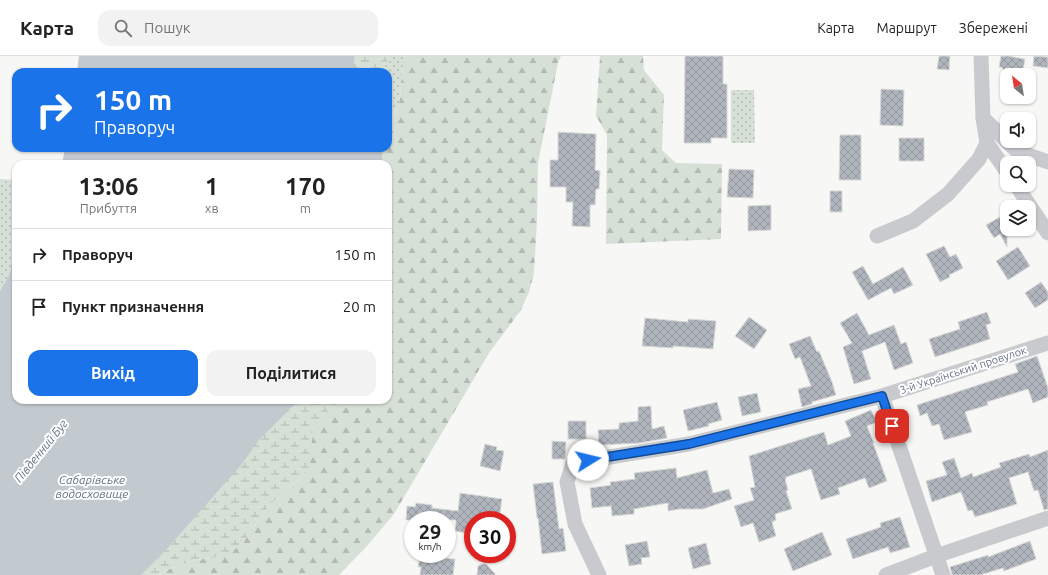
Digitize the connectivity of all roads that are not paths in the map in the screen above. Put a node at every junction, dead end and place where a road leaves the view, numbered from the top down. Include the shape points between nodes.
1 (981, 56) edge
2 (983, 118) junction
3 (987, 143) junction
4 (1000, 162) edge
5 (1048, 162) edge
6 (1021, 192) edge
7 (1048, 233) edge
8 (877, 236) dead end
9 (1048, 343) edge
10 (882, 396) junction
11 (1048, 518) edge
12 (936, 556) junction
13 (600, 575) edge
14 (886, 575) edge
15 (943, 575) edge

1 - 2 street
2 - 3 street
2 - 5 street via 1017,151
3 - 4 street
3 - 8 street via 979,159 948,194 912,221
6 - 7 street
9 - 10 street, 3-й Український провулок
10 - 12 street
10 - 13 street, 3-й Український провулок via 689,444 573,463 567,482 575,524
11 - 12 street
12 - 14 street
12 - 15 street

